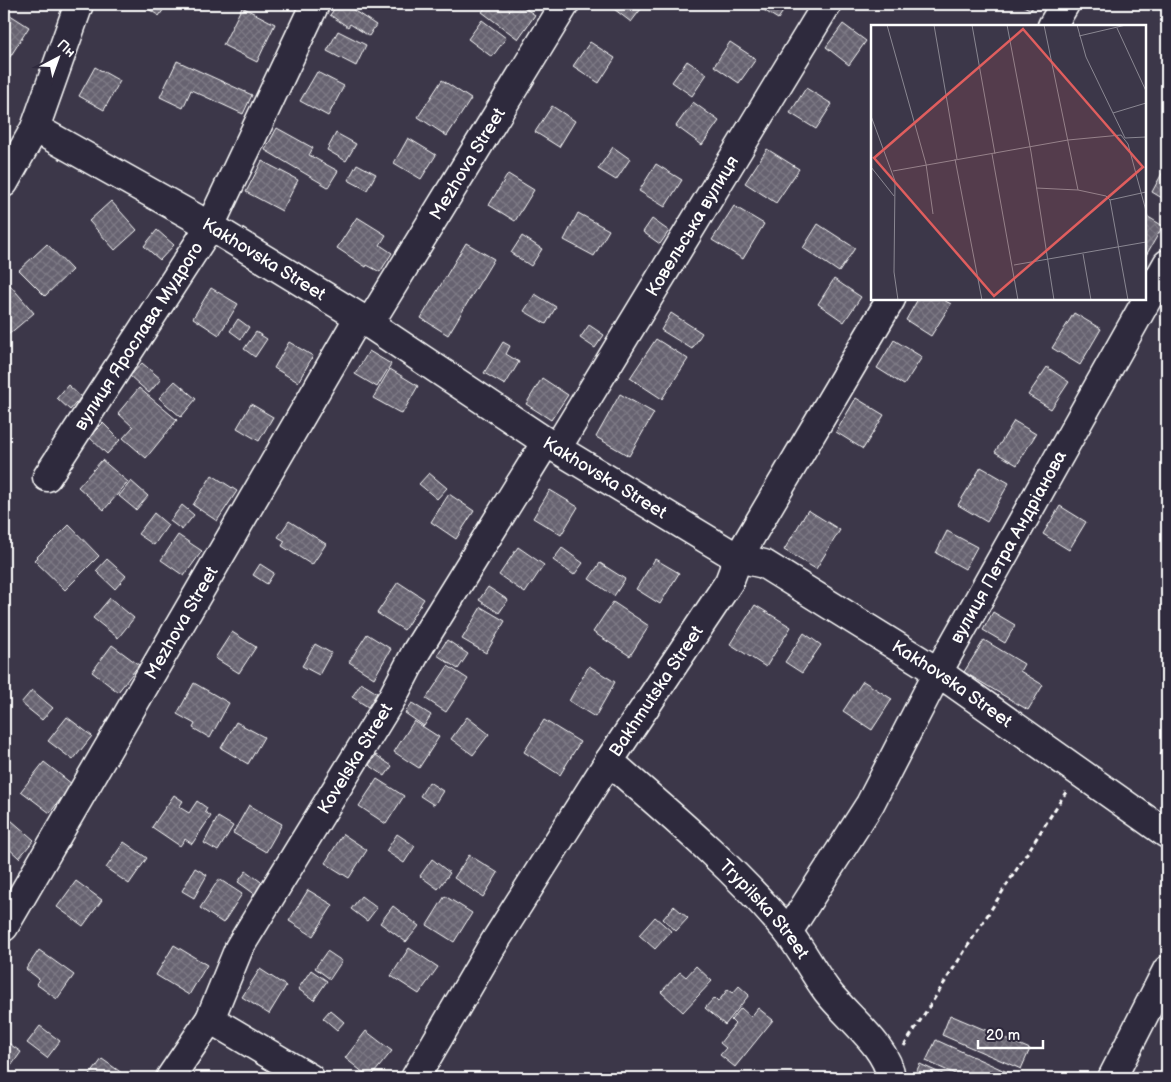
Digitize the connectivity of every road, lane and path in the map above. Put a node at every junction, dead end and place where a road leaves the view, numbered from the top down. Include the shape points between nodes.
1 (79, 4) edge
2 (315, 4) edge
3 (565, 4) edge
4 (827, 4) edge
5 (1065, 4) edge
6 (1053, 25) edge
7 (35, 128) junction
8 (4, 183) edge
9 (210, 226) junction
10 (1167, 264) edge
11 (890, 300) edge
12 (364, 321) junction
13 (552, 445) junction
14 (47, 477) dead end
15 (738, 558) junction
16 (938, 672) junction
17 (609, 762) junction
18 (1080, 771) junction
19 (1167, 834) edge
20 (4, 927) edge
21 (788, 932) junction
22 (1167, 970) edge
23 (210, 1019) junction
24 (891, 1073) edge
25 (170, 1078) edge
26 (310, 1078) edge
27 (415, 1078) edge
28 (1112, 1078) edge

1 - 7 street
2 - 9 street, вулиця Ярослава Мудрого
3 - 12 street, Mezhova Street
4 - 13 street, Ковельська вулиця
5 - 6 street
7 - 8 street
7 - 9 street, Kakhovska Street
9 - 12 street, Kakhovska Street
9 - 14 street, вулиця Ярослава Мудрого
10 - 16 street, вулиця Петра Андріанова
11 - 15 street, Bakhmutska Street
12 - 13 street, Kakhovska Street
12 - 20 street, Mezhova Street
13 - 15 street, Kakhovska Street
13 - 23 street, Kovelska Street via 416,652 392,698 239,948
15 - 16 street, Kakhovska Street via 764,564
15 - 17 street, Bakhmutska Street via 729,582
16 - 18 street, Kakhovska Street
16 - 21 street, вулиця Петра Андріанова via 870,804
17 - 21 street, Trypilska Street via 704,844
17 - 27 street, Bakhmutska Street via 492,946
18 - 19 street, Kakhovska Street
18 - 24 path
21 - 24 street, Trypilska Street via 827,991 872,1041
22 - 28 street
23 - 25 street, Kovelska Street
23 - 26 street

